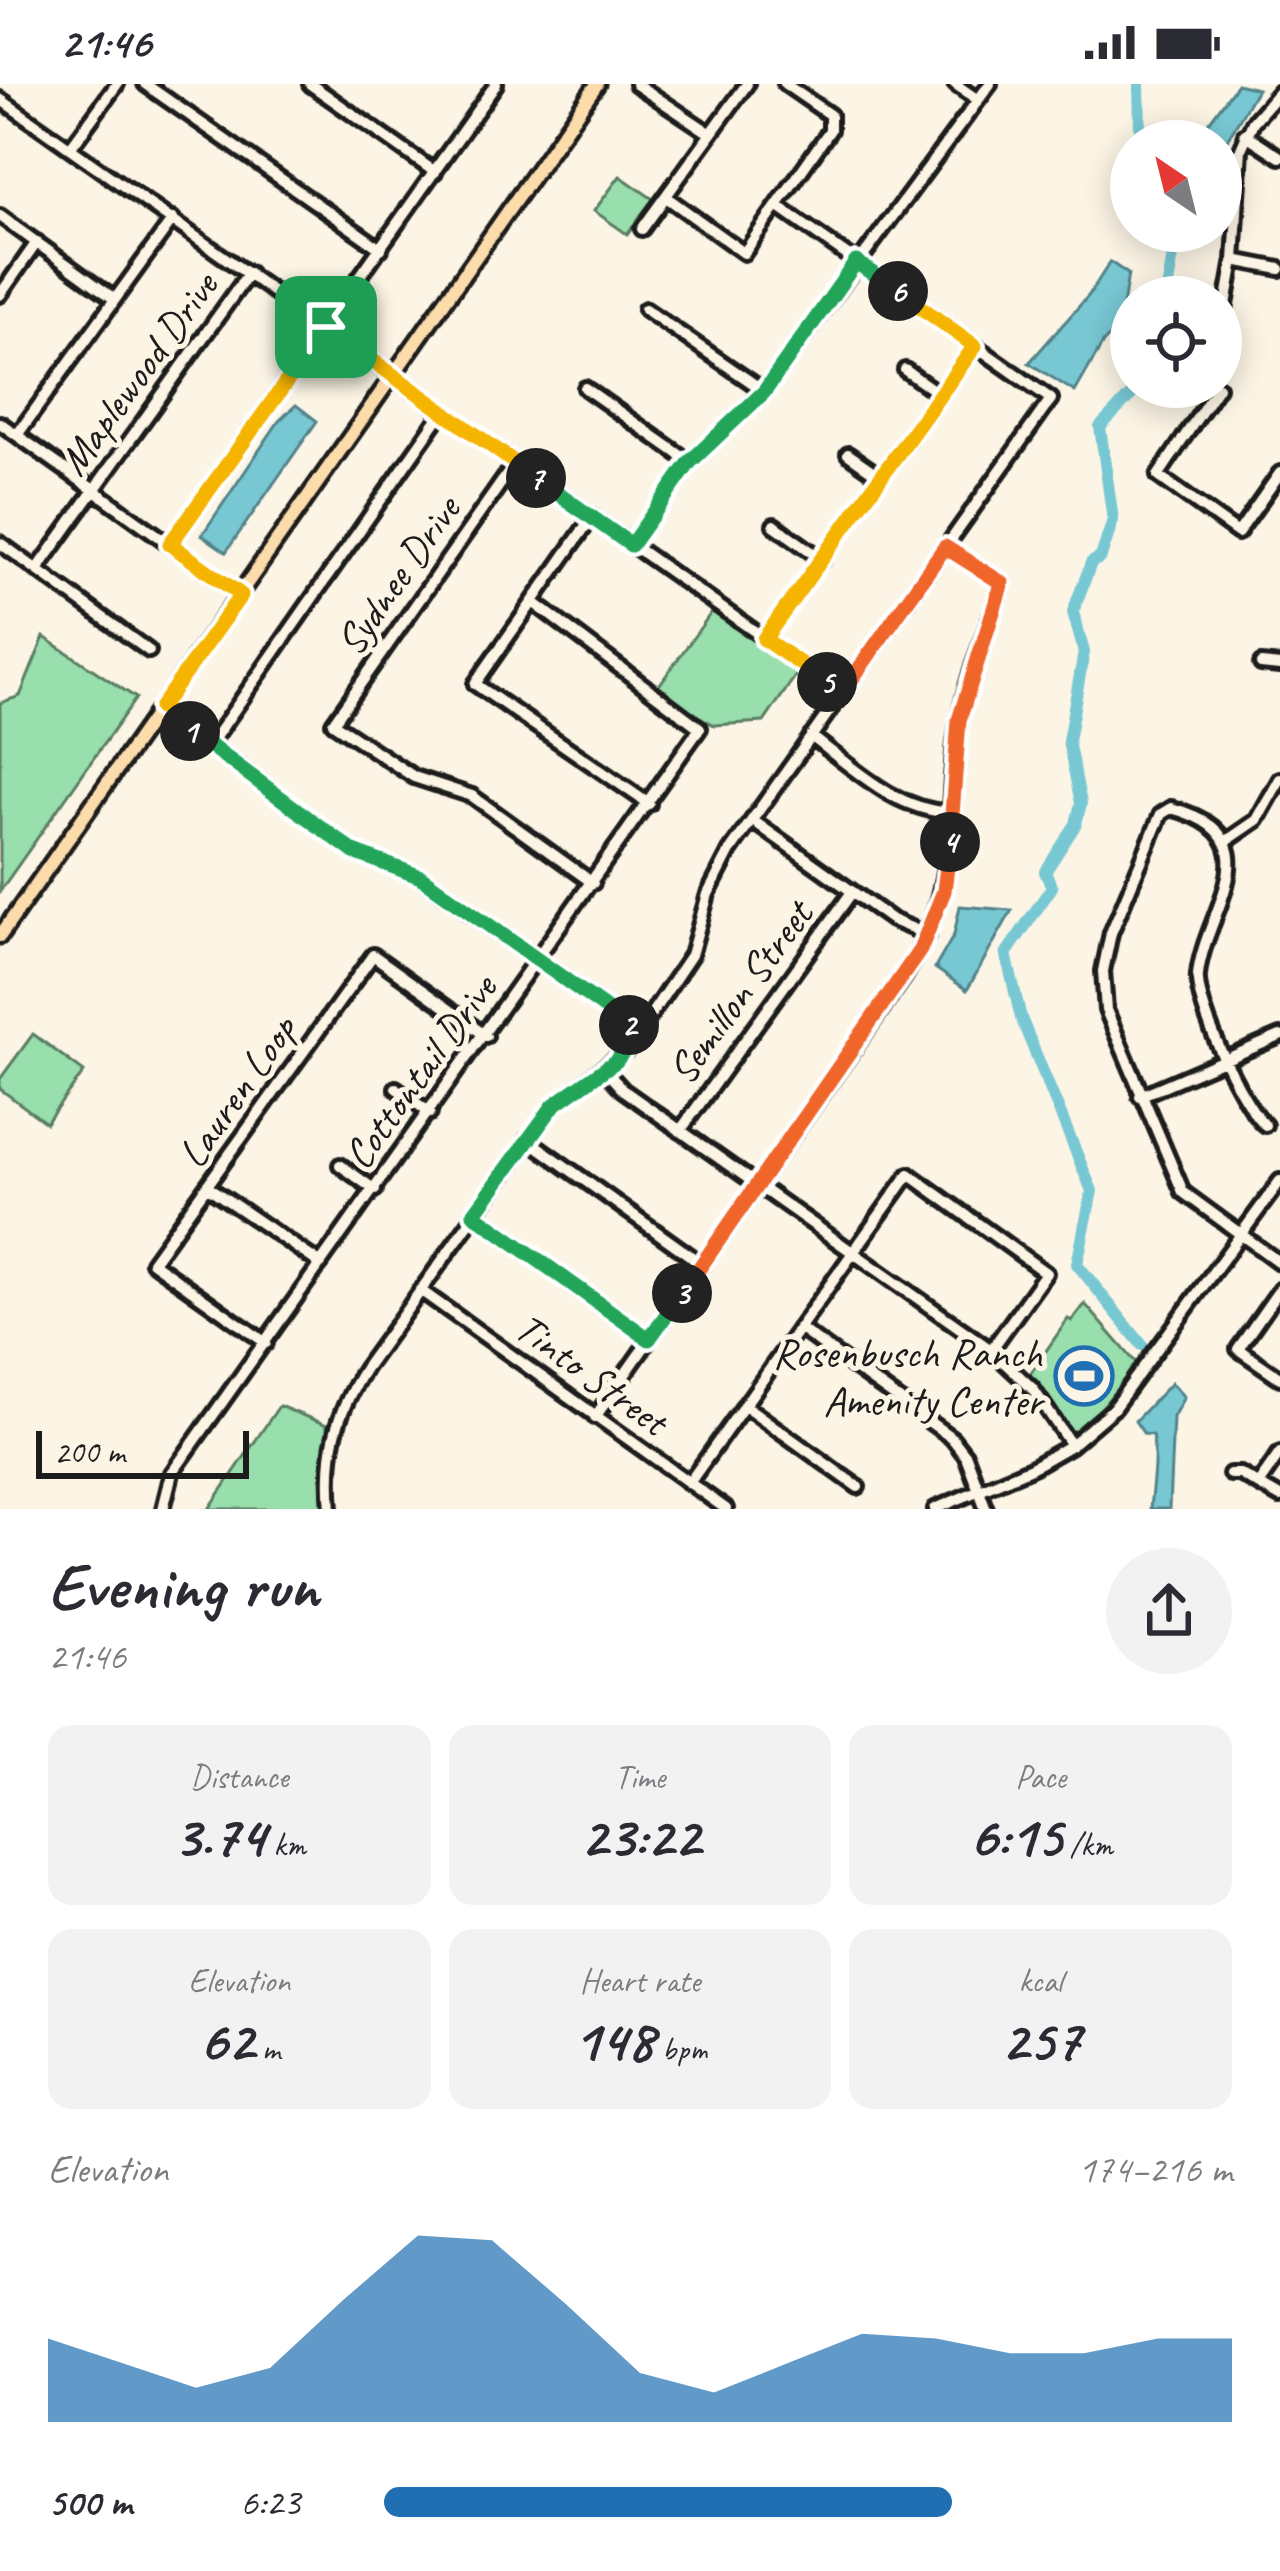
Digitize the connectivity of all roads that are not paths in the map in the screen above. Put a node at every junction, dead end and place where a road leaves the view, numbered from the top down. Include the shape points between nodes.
1 (117, 84) edge
2 (146, 84) edge
3 (310, 84) edge
4 (474, 84) edge
5 (597, 84) edge
6 (636, 84) edge
7 (747, 84) edge
8 (785, 84) edge
9 (955, 84) edge
10 (990, 84) edge
11 (493, 89) edge
12 (1280, 92) edge
13 (0, 99) edge
14 (978, 100) junction
15 (711, 134) junction
16 (1245, 134) junction
17 (71, 147) junction
18 (1280, 157) edge
19 (435, 172) junction
20 (665, 197) junction
21 (777, 206) junction
22 (0, 216) edge
23 (172, 219) junction
24 (642, 229) dead end
25 (38, 242) junction
26 (381, 249) junction
27 (1234, 260) junction
28 (856, 262) junction
29 (1280, 269) edge
30 (249, 273) junction
31 (1231, 276) edge
32 (0, 295) edge
33 (113, 298) junction
34 (645, 309) dead end
35 (326, 327) junction
36 (975, 346) junction
37 (905, 370) dead end
38 (393, 375) junction
39 (585, 388) dead end
40 (764, 392) junction
41 (939, 394) junction
42 (1204, 408) edge
43 (443, 411) junction
44 (0, 423) edge
45 (16, 435) junction
46 (848, 454) dead end
47 (690, 462) junction
48 (515, 463) junction
49 (881, 477) junction
50 (1278, 481) edge
51 (94, 491) junction
52 (592, 517) junction
53 (774, 525) dead end
54 (0, 543) edge
55 (170, 544) junction
56 (631, 545) junction
57 (945, 547) junction
58 (823, 560) junction
59 (38, 570) junction
60 (241, 595) junction
61 (533, 602) junction
62 (764, 639) junction
63 (149, 651) dead end
64 (1261, 664) dead end
65 (1280, 666) edge
66 (842, 693) junction
67 (160, 708) junction
68 (811, 736) junction
69 (208, 746) junction
70 (1280, 779) edge
71 (649, 804) junction
72 (952, 812) junction
73 (752, 820) junction
74 (1225, 842) junction
75 (593, 884) junction
76 (852, 892) junction
77 (928, 934) junction
78 (0, 936) edge
79 (539, 960) junction
80 (638, 1031) junction
81 (486, 1036) junction
82 (1280, 1036) edge
83 (1227, 1058) junction
84 (604, 1070) junction
85 (396, 1088) dead end
86 (1140, 1096) junction
87 (430, 1113) junction
88 (1265, 1125) dead end
89 (680, 1131) junction
90 (526, 1139) junction
91 (340, 1166) dead end
92 (1280, 1181) edge
93 (759, 1185) junction
94 (208, 1187) junction
95 (375, 1190) junction
96 (474, 1214) junction
97 (1239, 1236) junction
98 (853, 1252) junction
99 (1280, 1263) edge
100 (321, 1264) junction
101 (703, 1265) junction
102 (1280, 1288) edge
103 (420, 1290) junction
104 (799, 1328) junction
105 (649, 1339) junction
106 (266, 1343) junction
107 (991, 1350) junction
108 (1280, 1378) edge
109 (744, 1405) junction
110 (595, 1417) junction
111 (1071, 1445) junction
112 (1280, 1453) edge
113 (1230, 1474) dead end
114 (689, 1483) junction
115 (1259, 1483) junction
116 (858, 1487) dead end
117 (978, 1488) junction
118 (1280, 1497) edge
119 (164, 1509) edge
120 (331, 1509) edge
121 (726, 1509) edge
122 (935, 1509) edge
123 (986, 1509) edge

1 - 17 street
2 - 26 street
3 - 19 street
4 - 11 street
5 - 38 main road
6 - 15 street
7 - 15 street
8 - 21 street via 830,115 830,130
9 - 14 street
10 - 14 street
11 - 19 street
12 - 16 street
13 - 17 street
14 - 28 street
15 - 20 street
16 - 18 street
16 - 27 street
17 - 23 street
19 - 26 street
20 - 21 street via 744,253
20 - 24 street
21 - 28 street
22 - 25 street
23 - 30 street
23 - 33 street
25 - 32 street
25 - 33 street
26 - 35 street
27 - 29 street
27 - 31 street
28 - 36 street
28 - 40 street
30 - 35 street
30 - 51 street, Maplewood Drive
33 - 45 street
34 - 40 street
35 - 38 street
35 - 55 street
36 - 41 street
36 - 57 street via 1051,399
37 - 41 street
38 - 43 street
38 - 60 main road
39 - 47 street
40 - 47 street
41 - 49 street
42 - 50 street via 1158,476 1238,533
43 - 48 street
43 - 69 street
44 - 45 street
45 - 51 street
46 - 49 street
47 - 56 street
48 - 52 street
48 - 75 street, Sydnee Drive via 333,723 414,777 472,796
49 - 58 street
51 - 55 street
51 - 59 street, Maplewood Drive
52 - 56 street
52 - 61 street
53 - 58 street
54 - 59 street
55 - 60 street
56 - 62 street
57 - 66 street
57 - 72 street via 1002,583 959,720
58 - 62 street
59 - 63 street
60 - 67 main road
61 - 71 street, Cottontail Drive via 700,728
61 - 71 street via 475,684
62 - 66 street
64 - 65 street
66 - 68 street
67 - 69 street
67 - 78 main road
68 - 72 street via 908,807
68 - 73 street
69 - 79 street via 354,852 421,877
70 - 74 street via 1257,820
71 - 75 street, Cottontail Drive
72 - 77 street via 944,891
73 - 76 street
73 - 80 street via 708,894 691,955
74 - 83 street via 1232,881 1197,980
74 - 86 street via 1212,826 1165,810 1117,917 1103,971 1111,1029
75 - 79 street, Cottontail Drive
76 - 77 street
76 - 89 street, Semillon Street
77 - 93 street
79 - 80 street
79 - 81 street, Cottontail Drive
80 - 84 street
81 - 87 street, Cottontail Drive
81 - 94 street, Lauren Loop via 373,956
82 - 83 street
83 - 86 street
83 - 88 street via 1249,1109
84 - 89 street
84 - 90 street via 554,1105
85 - 87 street
86 - 97 street via 1183,1192
87 - 95 street, Cottontail Drive
89 - 93 street
90 - 96 street
90 - 101 street
91 - 95 street
92 - 97 street
93 - 98 street
93 - 101 street
94 - 100 street
94 - 106 street, Lauren Loop via 152,1262
95 - 100 street, Cottontail Drive
96 - 103 street
96 - 105 street
97 - 99 street
97 - 111 street via 1113,1409
98 - 104 street
98 - 107 street
98 - 107 street via 908,1174 1046,1273
100 - 106 street, Cottontail Drive
101 - 105 street
102 - 108 street via 1238,1348
103 - 110 street, Tinto Street
103 - 120 street via 336,1420 327,1466
104 - 109 street
104 - 117 street via 952,1438
105 - 110 street
106 - 119 street, Cottontail Drive via 172,1473
107 - 111 street via 1033,1389
109 - 114 street
109 - 116 street
110 - 114 street, Tinto Street
111 - 117 street
112 - 115 street
113 - 115 street
114 - 121 street, Tinto Street
115 - 118 street
117 - 122 street
117 - 123 street

